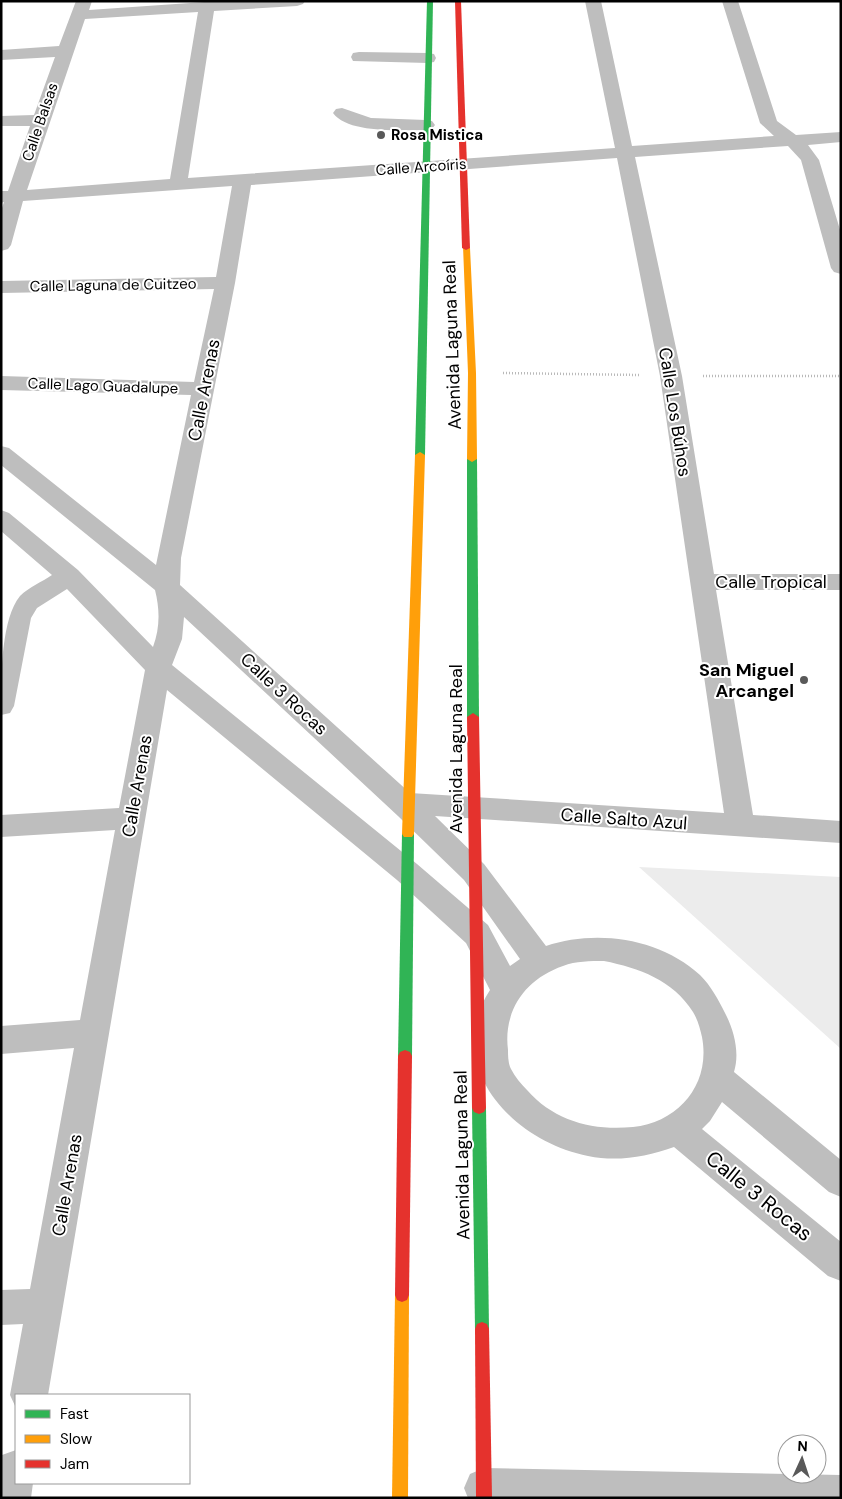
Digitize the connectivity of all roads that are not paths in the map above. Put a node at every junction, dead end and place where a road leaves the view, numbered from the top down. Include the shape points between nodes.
1 (297, 1) edge
2 (430, 1) edge
3 (458, 1) edge
4 (593, 1) edge
5 (730, 1) edge
6 (235, 3) edge
7 (207, 7) junction
8 (82, 8) edge
9 (66, 51) junction
10 (1, 55) edge
11 (359, 56) dead end
12 (428, 58) junction
13 (342, 113) dead end
14 (40, 120) junction
15 (1, 121) edge
16 (426, 124) junction
17 (841, 136) edge
18 (793, 141) junction
19 (626, 153) junction
20 (462, 164) junction
21 (425, 167) junction
22 (242, 180) junction
23 (178, 185) junction
24 (8, 196) edge
25 (1, 245) edge
26 (841, 268) edge
27 (225, 283) junction
28 (1, 287) edge
29 (1, 383) edge
30 (204, 389) junction
31 (1, 453) edge
32 (1, 518) edge
33 (69, 576) junction
34 (702, 582) junction
35 (841, 582) edge
36 (167, 587) junction
37 (158, 668) junction
38 (1, 706) edge
39 (408, 806) junction
40 (474, 809) junction
41 (132, 818) junction
42 (1, 826) edge
43 (740, 826) junction
44 (841, 832) edge
45 (407, 872) junction
46 (474, 872) junction
47 (477, 934) junction
48 (540, 962) junction
49 (506, 989) junction
50 (94, 1033) junction
51 (1, 1040) edge
52 (718, 1079) junction
53 (677, 1129) junction
54 (841, 1181) edge
55 (841, 1264) edge
56 (45, 1305) junction
57 (1, 1308) edge
58 (29, 1394) edge
59 (15, 1475) edge
60 (484, 1493) edge
61 (841, 1495) edge
62 (11, 1498) edge
63 (400, 1498) edge

1 - 6 street
2 - 12 street, Avenida Laguna Real
3 - 20 street, Avenida Laguna Real
4 - 19 street, Calle Los Búhos
5 - 18 street via 769,123
6 - 7 street
7 - 8 street
7 - 23 street
8 - 9 street, Calle Balsas
9 - 10 street
9 - 14 street, Calle Balsas
11 - 12 street
12 - 16 street, Avenida Laguna Real
13 - 16 street via 350,119 370,123
14 - 15 street
14 - 24 street, Calle Balsas
16 - 21 street, Avenida Laguna Real
17 - 18 street, Calle Arcoíris
18 - 19 street, Calle Arcoíris
18 - 26 street via 806,151 810,160
19 - 20 street, Calle Arcoíris
19 - 34 street, Calle Los Búhos via 671,376
20 - 21 street, Calle Arcoíris
20 - 40 street, Avenida Laguna Real via 472,373
21 - 22 street, Calle Arcoíris
21 - 39 street, Avenida Laguna Real via 418,566
22 - 23 street, Calle Arcoíris
22 - 27 street, Calle Arenas
23 - 24 street, Calle Arcoíris
24 - 25 street, Calle Balsas
27 - 28 street, Calle Laguna de Cuitzeo
27 - 30 street, Calle Arenas
29 - 30 street, Calle Lago Guadalupe
30 - 36 street, Calle Arenas via 169,558
31 - 36 street, Calle 3 Rocas
32 - 33 street
33 - 37 street
33 - 38 street via 28,602 18,617
34 - 35 street, Calle Tropical
34 - 43 street, Calle Los Búhos
36 - 37 street, Calle Arenas via 172,609 171,626
36 - 39 street, Calle 3 Rocas
37 - 41 street, Calle Arenas
37 - 45 street
39 - 40 street, Calle Salto Azul
39 - 45 street, Avenida Laguna Real
39 - 46 street, Calle 3 Rocas
40 - 43 street, Calle Salto Azul
40 - 46 street, Avenida Laguna Real
41 - 42 street
41 - 50 street, Calle Arenas
43 - 44 street, Calle Salto Azul
45 - 47 street
45 - 63 street, Avenida Laguna Real
46 - 47 street, Avenida Laguna Real
46 - 48 street, Calle 3 Rocas
47 - 49 street
47 - 60 street, Avenida Laguna Real
48 - 49 street
48 - 52 street via 570,951 604,949 638,955 670,970 695,991 713,1018 721,1048
49 - 53 street via 493,1014 489,1043 496,1073 513,1100 539,1123 572,1138 608,1145 645,1142
50 - 51 street
50 - 56 street, Calle Arenas
52 - 53 street via 709,1098
52 - 54 street
53 - 55 street, Calle 3 Rocas
56 - 57 street
56 - 58 street, Calle Arenas
59 - 62 street
60 - 61 street

